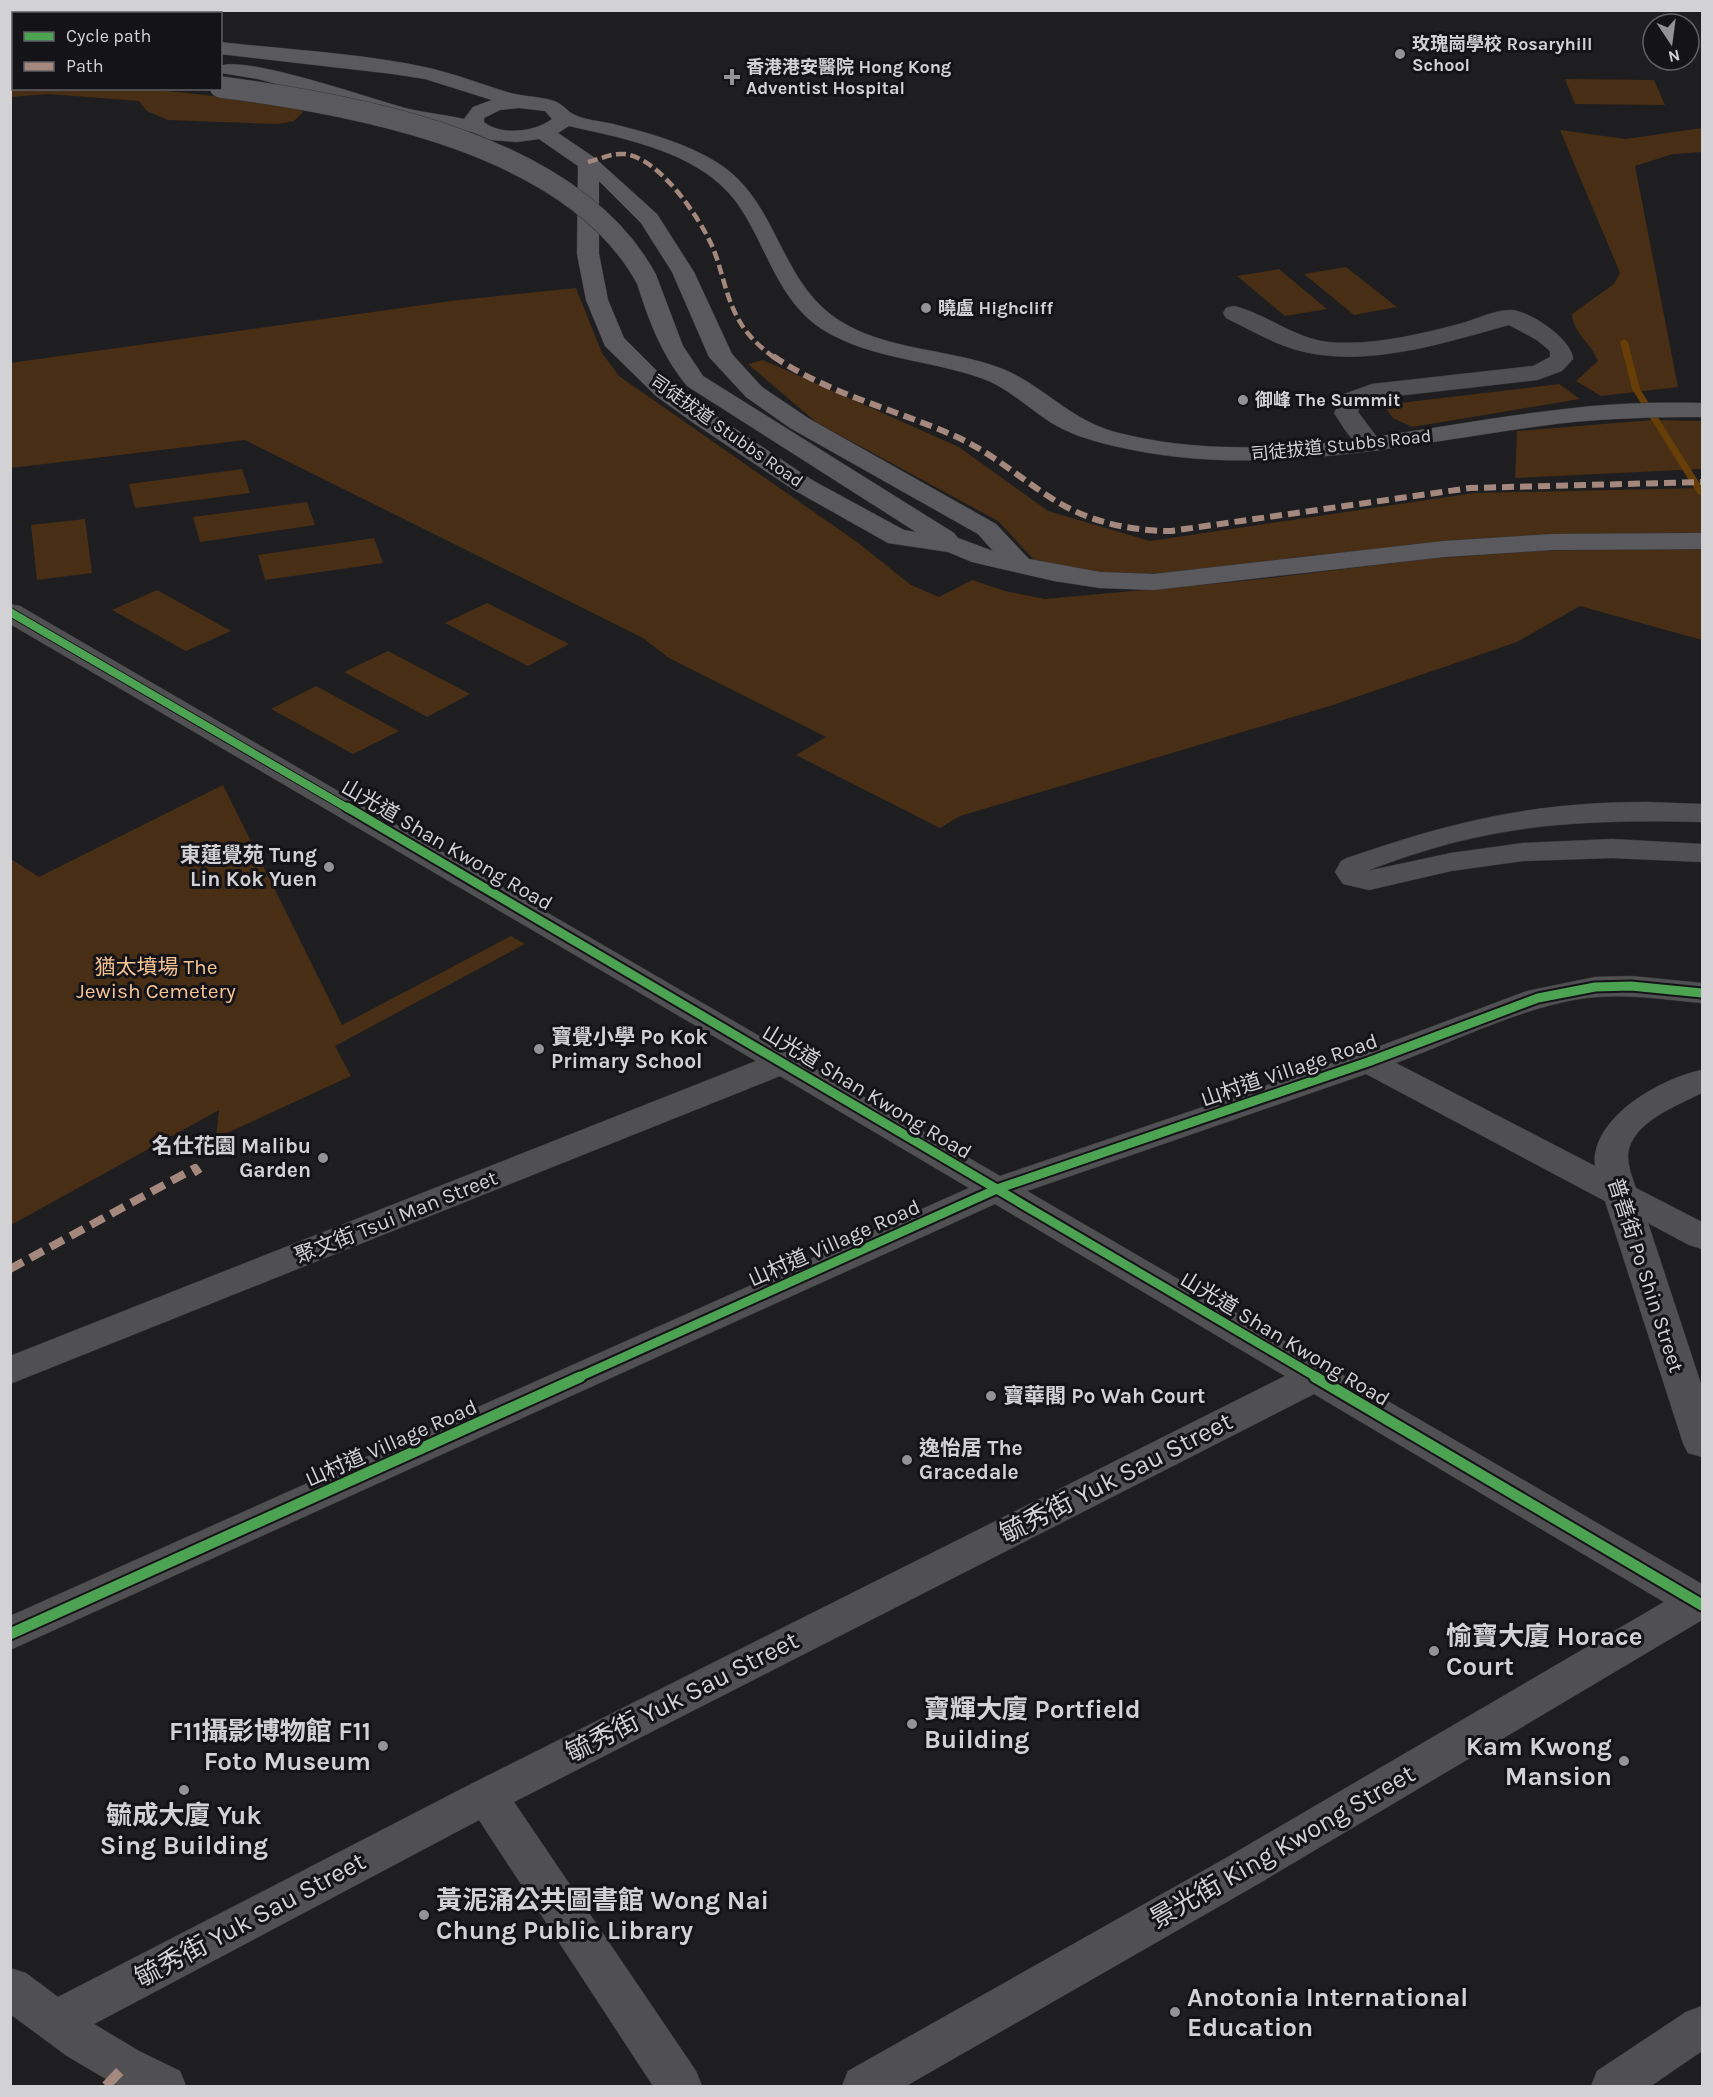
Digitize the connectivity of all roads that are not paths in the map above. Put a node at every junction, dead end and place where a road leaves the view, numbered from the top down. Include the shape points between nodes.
1 (222, 48) edge
2 (222, 68) edge
3 (428, 74) junction
4 (222, 87) edge
5 (519, 102) junction
6 (480, 116) junction
7 (554, 125) junction
8 (496, 134) junction
9 (567, 148) junction
10 (588, 162) junction
11 (1234, 313) dead end
12 (1702, 410) edge
13 (1371, 445) junction
14 (1702, 541) edge
15 (953, 545) junction
16 (1020, 565) junction
17 (10, 612) edge
18 (1702, 813) edge
19 (1702, 853) edge
20 (1702, 993) edge
21 (1368, 1062) junction
22 (782, 1063) junction
23 (1702, 1080) edge
24 (997, 1189) junction
25 (1620, 1194) junction
26 (1702, 1237) edge
27 (10, 1371) edge
28 (1314, 1378) junction
29 (1702, 1443) edge
30 (1701, 1602) edge
31 (10, 1634) edge
32 (486, 1796) junction
33 (10, 1987) edge
34 (54, 2022) junction
35 (1702, 2026) edge
36 (163, 2086) edge
37 (679, 2086) edge
38 (865, 2086) edge
39 (1614, 2086) edge

1 - 3 main road via 344,60
2 - 6 main road via 259,73 409,115
3 - 5 main road
3 - 6 main road
4 - 15 main road, bridge via 328,102 408,121 487,151 562,190 602,219 630,250 647,280 665,337 679,363 695,381
5 - 6 main road
5 - 7 main road via 550,106 561,113
6 - 8 main road
7 - 8 main road via 520,136
7 - 9 main road
7 - 13 main road, 司徒拔道 Stubbs Road via 625,133 682,153 713,169 734,185 804,303 824,320 853,335 901,351 994,374 1071,424 1164,450 1249,456
8 - 9 main road
9 - 10 main road
10 - 15 main road, 司徒拔道 Stubbs Road via 588,254 597,300 613,342 664,391 849,512 897,537
10 - 16 main road via 621,190 660,235 683,272 721,357 754,392 799,423 987,529
11 - 13 street via 1296,342 1332,349 1399,342 1511,317 1561,348 1561,360 1537,373 1377,390 1355,397 1346,413
12 - 13 main road, 司徒拔道 Stubbs Road via 1634,410 1562,417
14 - 16 main road, 司徒拔道 Stubbs Road via 1553,542 1455,548 1154,582 1100,580
15 - 16 main road, 司徒拔道 Stubbs Road
17 - 22 street, 山光道 Shan Kwong Road
18 - 19 street via 1615,810 1520,819 1449,834 1358,864 1350,872 1369,881 1464,860 1560,850
20 - 21 street, 山村道 Village Road via 1631,986 1595,987 1538,998
21 - 24 street, 山村道 Village Road
21 - 25 street
22 - 24 street, 山光道 Shan Kwong Road
22 - 27 street, 聚文街 Tsui Man Street
23 - 25 street, 普善街 Po Shin Street via 1651,1105 1627,1125 1612,1148 1612,1168
24 - 28 street, 山光道 Shan Kwong Road
24 - 31 street, 山村道 Village Road
25 - 26 street
25 - 29 street, 普善街 Po Shin Street
28 - 30 street, 山光道 Shan Kwong Road
28 - 32 street, 毓秀街 Yuk Sau Street
30 - 38 street, 景光街 King Kwong Street
32 - 34 street, 毓秀街 Yuk Sau Street
32 - 37 street
33 - 34 street
34 - 36 street via 123,2068
35 - 39 street

